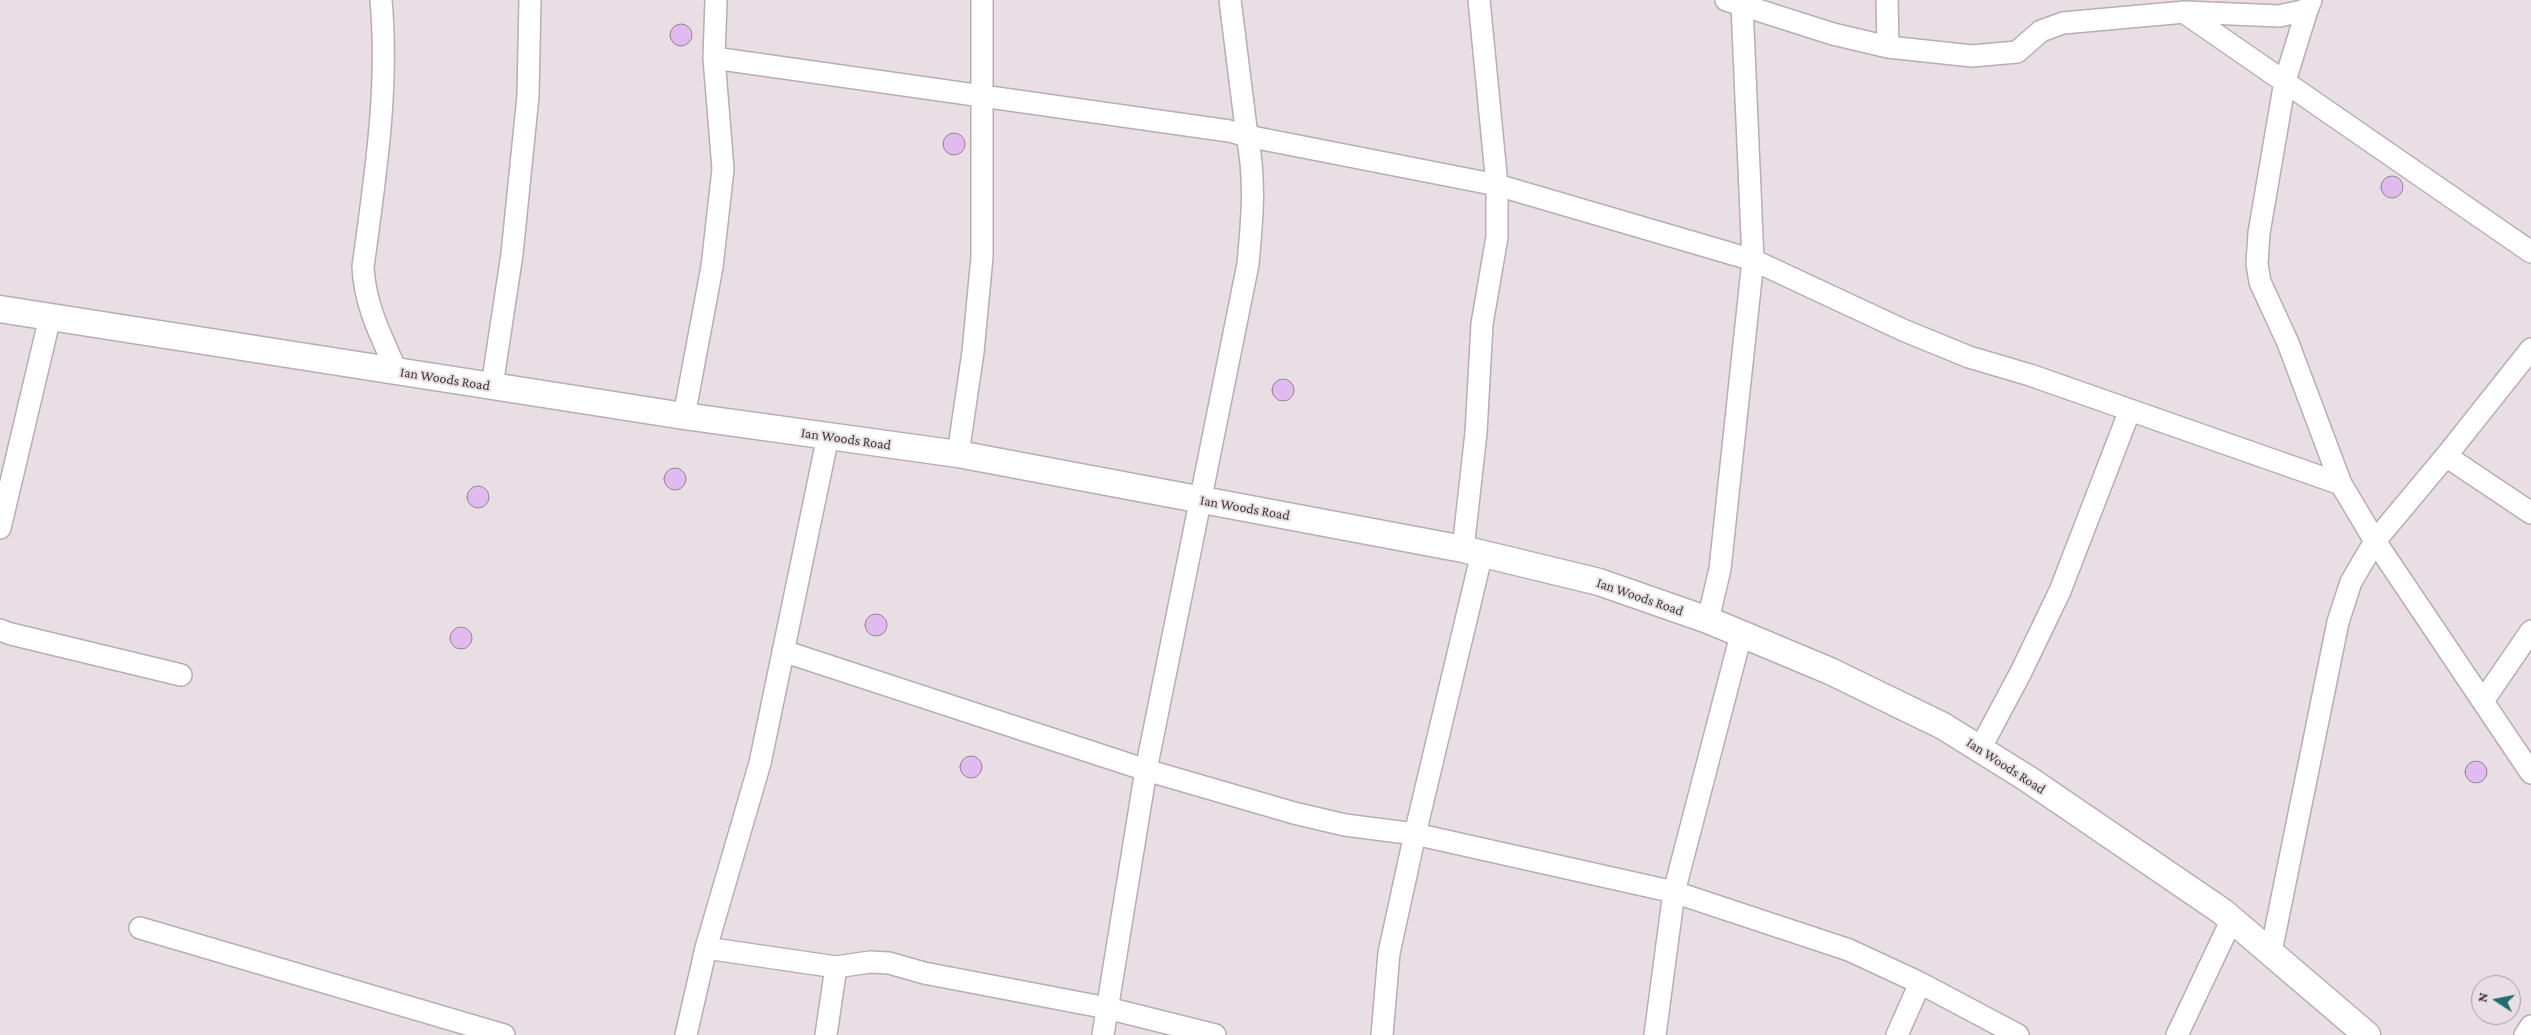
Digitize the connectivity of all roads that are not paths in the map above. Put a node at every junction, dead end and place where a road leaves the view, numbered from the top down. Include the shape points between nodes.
1 (381, 0) edge
2 (530, 0) edge
3 (716, 0) edge
4 (982, 0) edge
5 (1230, 0) edge
6 (1478, 0) edge
7 (1887, 0) edge
8 (1734, 3) edge
9 (2309, 5) edge
10 (2185, 6) edge
11 (1888, 47) junction
12 (714, 58) junction
13 (2285, 81) junction
14 (983, 95) junction
15 (1247, 136) junction
16 (1497, 185) junction
17 (2531, 252) edge
18 (1753, 260) junction
19 (0, 309) edge
20 (50, 317) junction
21 (2531, 349) edge
22 (397, 372) junction
23 (492, 386) junction
24 (2130, 410) junction
25 (684, 416) junction
26 (828, 436) junction
27 (958, 454) junction
28 (2446, 456) junction
29 (2341, 484) junction
30 (1202, 500) junction
31 (2531, 513) edge
32 (0, 528) edge
33 (2375, 541) junction
34 (1473, 551) junction
35 (1708, 620) junction
36 (0, 630) edge
37 (2531, 631) edge
38 (1741, 635) junction
39 (783, 651) junction
40 (181, 675) dead end
41 (2483, 701) junction
42 (1980, 749) junction
43 (1146, 770) junction
44 (2531, 773) edge
45 (1415, 834) junction
46 (1674, 892) junction
47 (2232, 919) junction
48 (140, 928) dead end
49 (706, 948) junction
50 (2271, 952) junction
51 (836, 967) junction
52 (1920, 983) junction
53 (1107, 1008) junction
54 (2531, 1026) edge
55 (451, 1027) edge
56 (504, 1035) edge
57 (686, 1035) edge
58 (826, 1035) edge
59 (1103, 1035) edge
60 (1215, 1035) edge
61 (1382, 1035) edge
62 (1655, 1035) edge
63 (1897, 1035) edge
64 (2018, 1035) edge
65 (2178, 1035) edge
66 (2367, 1035) edge
67 (2525, 1035) edge

1 - 22 street via 385,44 382,122 363,267 364,291
2 - 23 street via 528,96 512,254
3 - 12 street
4 - 14 street
5 - 15 street
6 - 16 street
7 - 11 street
8 - 11 street via 1833,34
8 - 18 street
9 - 10 street via 2279,16
9 - 13 street
10 - 11 street via 2063,23 2041,31 2017,52 1972,56
10 - 13 street
12 - 14 street
12 - 25 street via 723,170 712,267
13 - 17 street
13 - 29 street via 2257,264 2260,282 2285,336
14 - 15 street
14 - 27 street via 982,257 973,352
15 - 16 street
15 - 30 street via 1254,204 1248,264
16 - 18 street
16 - 34 street via 1497,237 1482,324
18 - 24 street via 1969,357
18 - 35 street via 1720,569
19 - 20 street, Ian Woods Road
20 - 22 street, Ian Woods Road
20 - 32 street
21 - 28 street
22 - 23 street, Ian Woods Road
23 - 25 street, Ian Woods Road
24 - 29 street
24 - 42 street via 2060,591
25 - 26 street, Ian Woods Road
26 - 27 street, Ian Woods Road
26 - 39 street
27 - 30 street, Ian Woods Road
28 - 31 street
28 - 33 street
29 - 33 street
30 - 34 street, Ian Woods Road
30 - 43 street
33 - 41 street
33 - 50 street via 2351,582 2338,622
34 - 35 street, Ian Woods Road via 1599,582
34 - 45 street
35 - 38 street, Ian Woods Road
36 - 40 street
37 - 41 street
38 - 42 street, Ian Woods Road via 1830,671 1943,726
38 - 46 street
39 - 43 street
39 - 49 street via 760,763
41 - 44 street
42 - 47 street, Ian Woods Road
43 - 45 street via 1294,813 1345,825
43 - 53 street
45 - 46 street
45 - 61 street via 1389,953
46 - 52 street via 1849,950
46 - 62 street
47 - 50 street, Ian Woods Road
47 - 65 street
48 - 55 street
49 - 51 street
49 - 57 street
50 - 66 street, Ian Woods Road
51 - 53 street via 889,963 924,973
51 - 58 street
52 - 63 street
52 - 64 street
53 - 59 street
53 - 60 street
54 - 67 street
55 - 56 street

